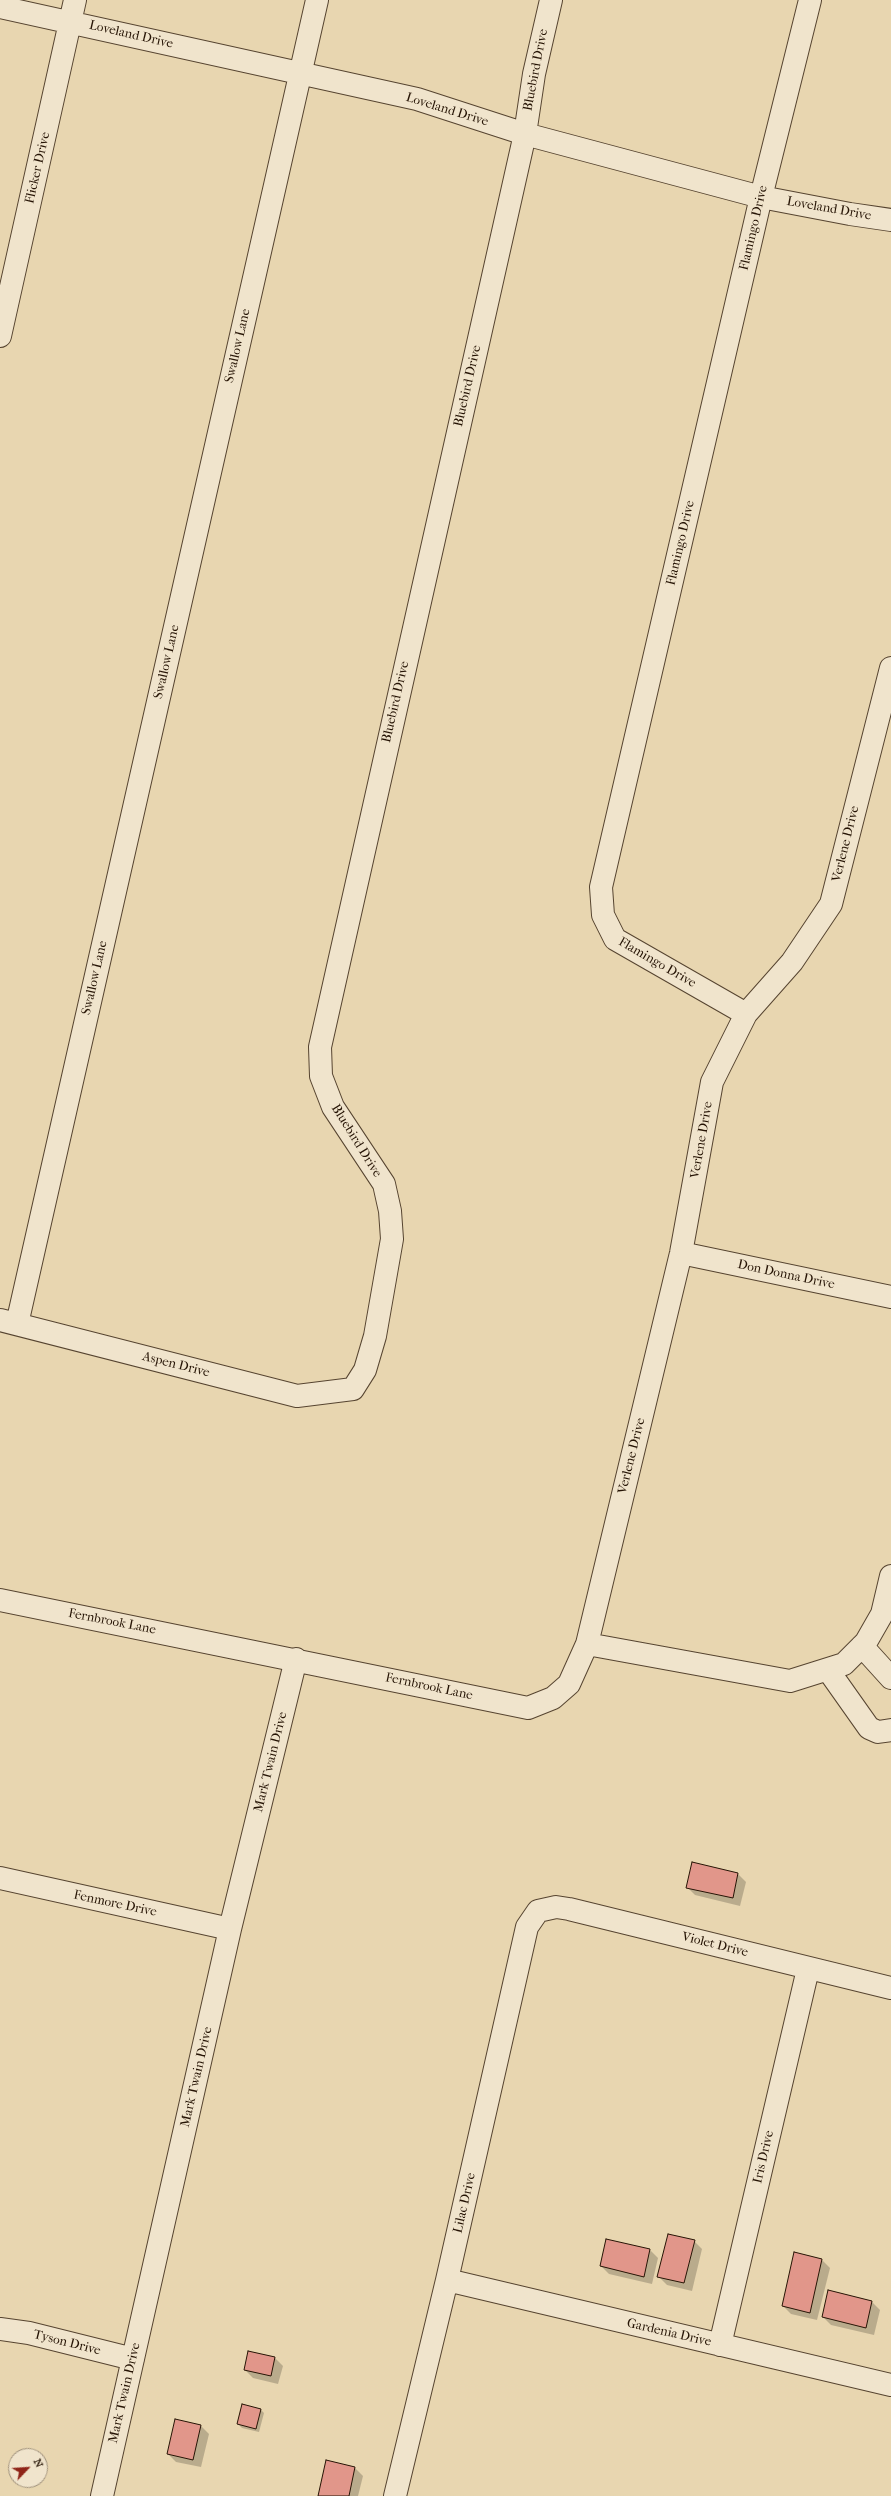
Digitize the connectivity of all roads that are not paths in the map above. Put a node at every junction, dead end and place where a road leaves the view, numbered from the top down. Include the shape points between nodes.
1 (75, 0) edge
2 (317, 0) edge
3 (551, 0) edge
4 (810, 0) edge
5 (0, 7) edge
6 (70, 22) junction
7 (300, 73) junction
8 (525, 134) junction
9 (761, 197) junction
10 (891, 220) edge
11 (0, 336) edge
12 (891, 668) edge
13 (746, 1014) junction
14 (681, 1253) junction
15 (891, 1297) edge
16 (8, 1322) edge
17 (353, 1389) joint
18 (891, 1576) edge
19 (0, 1600) edge
20 (587, 1644) junction
21 (862, 1646) junction
22 (296, 1659) junction
23 (828, 1670) junction
24 (891, 1678) edge
25 (891, 1730) edge
26 (0, 1878) edge
27 (538, 1911) joint
28 (230, 1929) junction
29 (808, 1969) junction
30 (891, 1988) edge
31 (448, 2280) junction
32 (0, 2329) edge
33 (720, 2345) junction
34 (133, 2359) junction
35 (891, 2385) edge
36 (102, 2496) edge
37 (395, 2496) edge

1 - 6 street, Flicker Drive
2 - 7 street, Swallow Lane
3 - 8 street, Bluebird Drive via 534,74
4 - 9 street, Flamingo Drive
5 - 6 street, Loveland Drive
6 - 7 street, Loveland Drive
6 - 11 street, Flicker Drive
7 - 8 street, Loveland Drive via 417,99
7 - 16 street, Swallow Lane
8 - 9 street, Loveland Drive
8 - 17 street, Bluebird Drive via 320,1047 321,1076 333,1107 384,1184 390,1210 392,1239 375,1336 365,1370
9 - 10 street, Loveland Drive
9 - 13 street, Flamingo Drive via 601,886 603,915 615,939
12 - 13 street, Verlene Drive via 831,904 792,962
13 - 14 street, Verlene Drive via 712,1082
14 - 15 street, Don Donna Drive
14 - 20 street, Verlene Drive
16 - 17 street, Aspen Drive via 297,1396
18 - 21 street via 882,1614
19 - 22 street, Fernbrook Lane
20 - 22 street, Fernbrook Lane via 569,1684 553,1698 528,1708
20 - 23 street via 790,1681
21 - 23 street via 844,1664
21 - 24 street
22 - 28 street, Mark Twain Drive
23 - 25 street via 869,1728 878,1732
26 - 28 street, Fenmore Drive
27 - 29 street, Violet Drive via 556,1907 569,1909
27 - 31 street, Lilac Drive via 527,1927
28 - 34 street, Mark Twain Drive
29 - 30 street, Violet Drive
29 - 33 street, Iris Drive
31 - 33 street, Gardenia Drive
31 - 37 street, Lilac Drive
32 - 34 street, Tyson Drive via 29,2333
33 - 35 street, Gardenia Drive
34 - 36 street, Mark Twain Drive

